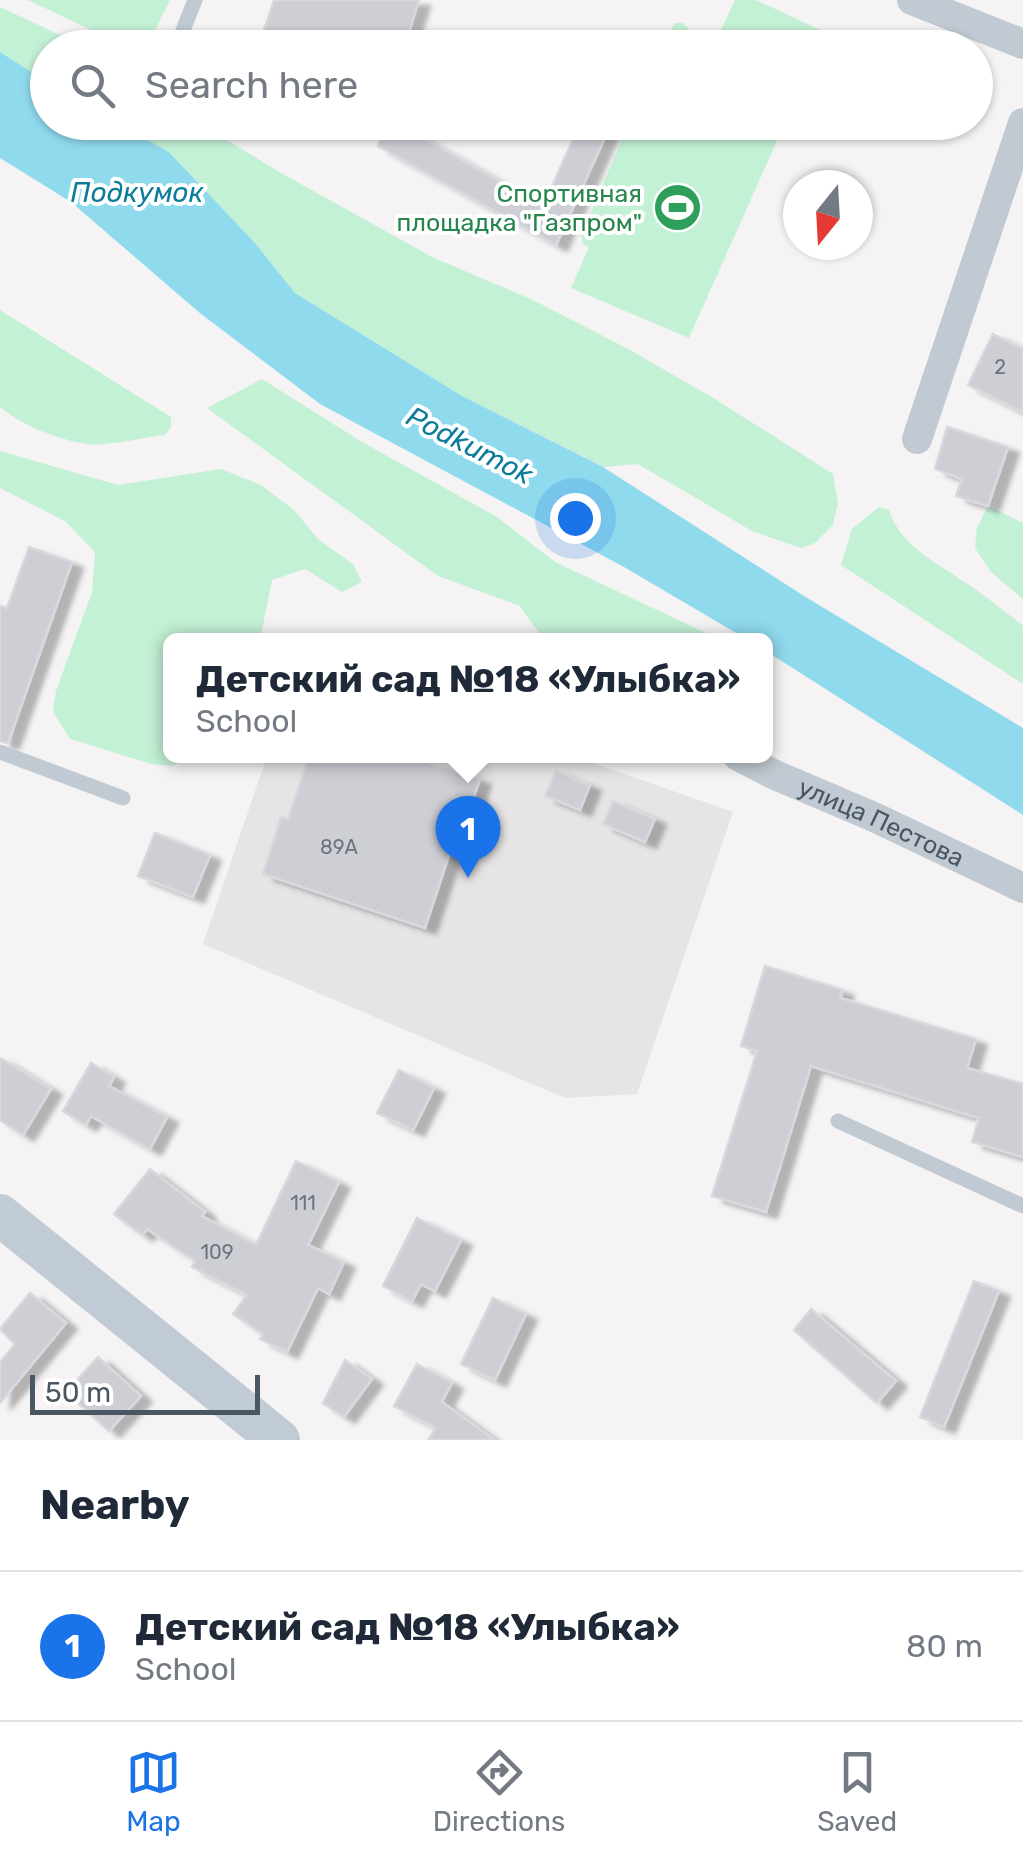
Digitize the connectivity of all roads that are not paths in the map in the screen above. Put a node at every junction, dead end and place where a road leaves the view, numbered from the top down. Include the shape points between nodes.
1 (195, 0) edge
2 (912, 0) edge
3 (183, 30) edge
4 (988, 30) edge
5 (993, 32) edge
6 (1023, 44) edge
7 (1023, 122) edge
8 (1012, 198) edge
9 (916, 439) dead end
10 (0, 752) edge
11 (751, 763) edge
12 (123, 798) dead end
13 (1023, 888) edge
14 (838, 1120) dead end
15 (1023, 1206) edge
16 (0, 1214) edge
17 (279, 1440) edge

1 - 3 lane
2 - 4 street
5 - 6 street
7 - 8 street
8 - 9 street
10 - 12 lane
11 - 13 street, улица Пестова
14 - 15 lane
16 - 17 street

